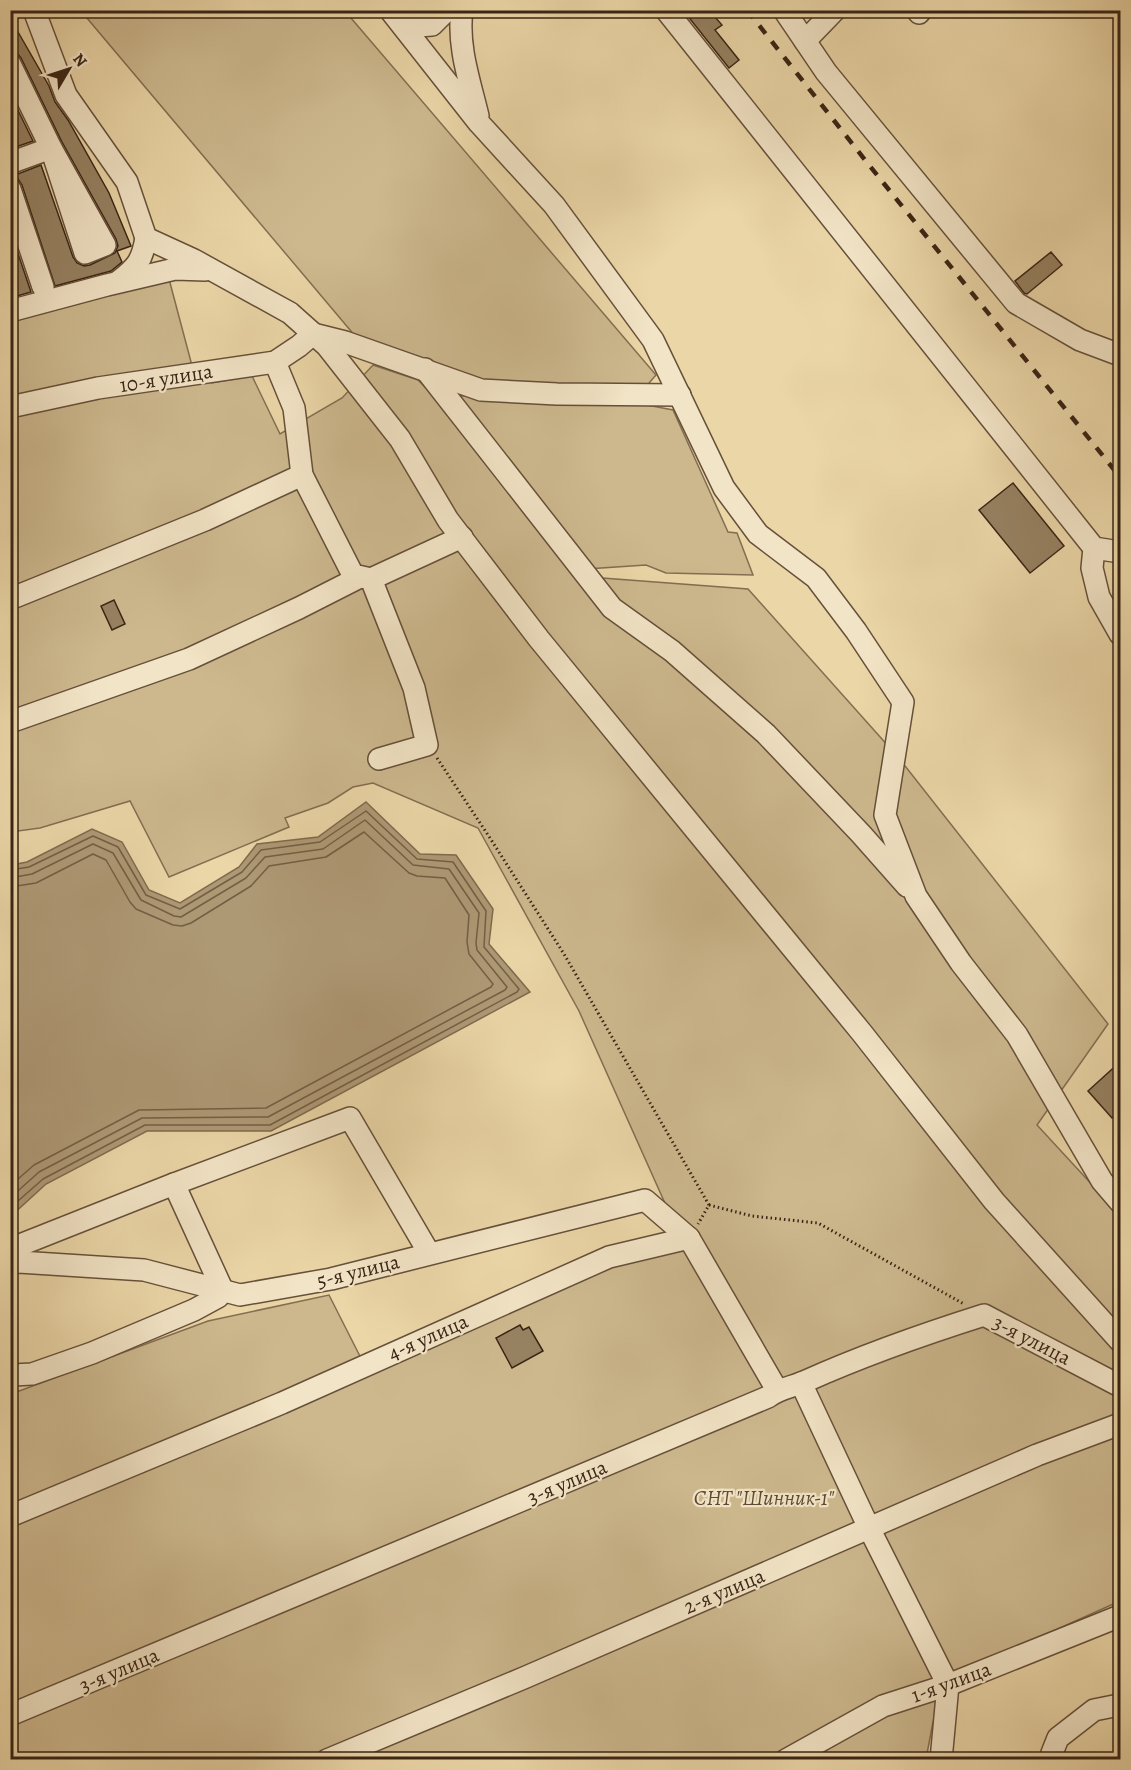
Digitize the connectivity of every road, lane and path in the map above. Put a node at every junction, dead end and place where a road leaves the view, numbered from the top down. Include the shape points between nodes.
1 (34, 10) edge
2 (390, 10) edge
3 (447, 10) edge
4 (462, 10) edge
5 (666, 10) edge
6 (784, 10) edge
7 (835, 10) edge
8 (404, 27) junction
9 (805, 41) junction
10 (10, 64) edge
11 (479, 123) junction
12 (10, 163) edge
13 (10, 189) edge
14 (146, 238) junction
15 (212, 270) junction
16 (117, 282) junction
17 (43, 287) dead end
18 (10, 312) edge
19 (313, 334) junction
20 (1120, 355) edge
21 (275, 362) junction
22 (425, 369) junction
23 (680, 395) junction
24 (10, 407) edge
25 (302, 475) junction
26 (462, 537) junction
27 (1094, 548) junction
28 (1120, 552) edge
29 (366, 578) junction
30 (10, 599) edge
31 (1120, 634) edge
32 (10, 722) edge
33 (425, 738) junction
34 (379, 759) dead end
35 (916, 896) junction
36 (174, 1184) junction
37 (1120, 1202) edge
38 (709, 1205) junction
39 (689, 1238) junction
40 (10, 1249) edge
41 (429, 1253) junction
42 (10, 1263) edge
43 (223, 1291) junction
44 (984, 1315) junction
45 (1120, 1341) edge
46 (10, 1372) edge
47 (801, 1383) junction
48 (1120, 1386) edge
49 (777, 1390) junction
50 (1120, 1424) edge
51 (10, 1516) edge
52 (869, 1528) junction
53 (1120, 1616) edge
54 (948, 1685) junction
55 (1120, 1708) edge
56 (10, 1715) edge
57 (327, 1760) edge
58 (786, 1760) edge
59 (941, 1760) edge
60 (1053, 1760) edge

1 - 14 street via 66,95 127,182
2 - 8 street
3 - 8 street via 432,25
4 - 11 street via 461,43
5 - 27 street
6 - 9 street
7 - 9 street
8 - 11 street
9 - 20 street via 826,72 1016,303 1080,340
10 - 12 street via 51,148
11 - 23 street via 554,205 593,256 654,340
13 - 17 street
14 - 15 street
14 - 16 street via 143,256
15 - 16 street via 175,269
15 - 19 street via 290,313
16 - 18 street
19 - 21 street, 10-я улица
19 - 22 street
19 - 26 street via 327,346 400,439
21 - 24 street, 10-я улица via 98,388
21 - 25 street via 294,408
22 - 23 street via 481,390
22 - 35 street via 612,608 672,651 766,734
23 - 35 street via 724,488 758,534 816,578 903,702 885,815
25 - 29 street via 353,575
25 - 30 street via 205,520
26 - 29 street
26 - 45 street via 539,639 862,1033 994,1201
27 - 28 street
27 - 31 street via 1092,567 1100,597
29 - 32 street via 189,659
29 - 33 street via 414,688
33 - 34 street via 427,745
33 - 38 path via 564,954
35 - 37 street via 1017,1035 1102,1181
36 - 40 street
36 - 41 street via 350,1118
36 - 43 street
38 - 39 path
38 - 44 path via 752,1216 818,1223
39 - 41 street, 5-я улица via 645,1200
39 - 49 street
39 - 51 street, 4-я улица via 609,1257 282,1403
41 - 43 street, 5-я улица via 331,1279 240,1295
42 - 43 street, 5-я улица via 144,1270
43 - 46 street via 194,1310 92,1353 32,1374
44 - 47 street, 3-я улица via 850,1361
44 - 48 street, 3-я улица
47 - 49 street, 3-я улица
47 - 52 street
49 - 56 street, 3-я улица via 555,1488
50 - 52 street, 2-я улица via 1037,1455
52 - 54 street
52 - 57 street, 2-я улица
53 - 54 street, 1-я улица
54 - 58 street, 1-я улица via 883,1706
54 - 59 street
55 - 60 street via 1094,1710 1058,1737

